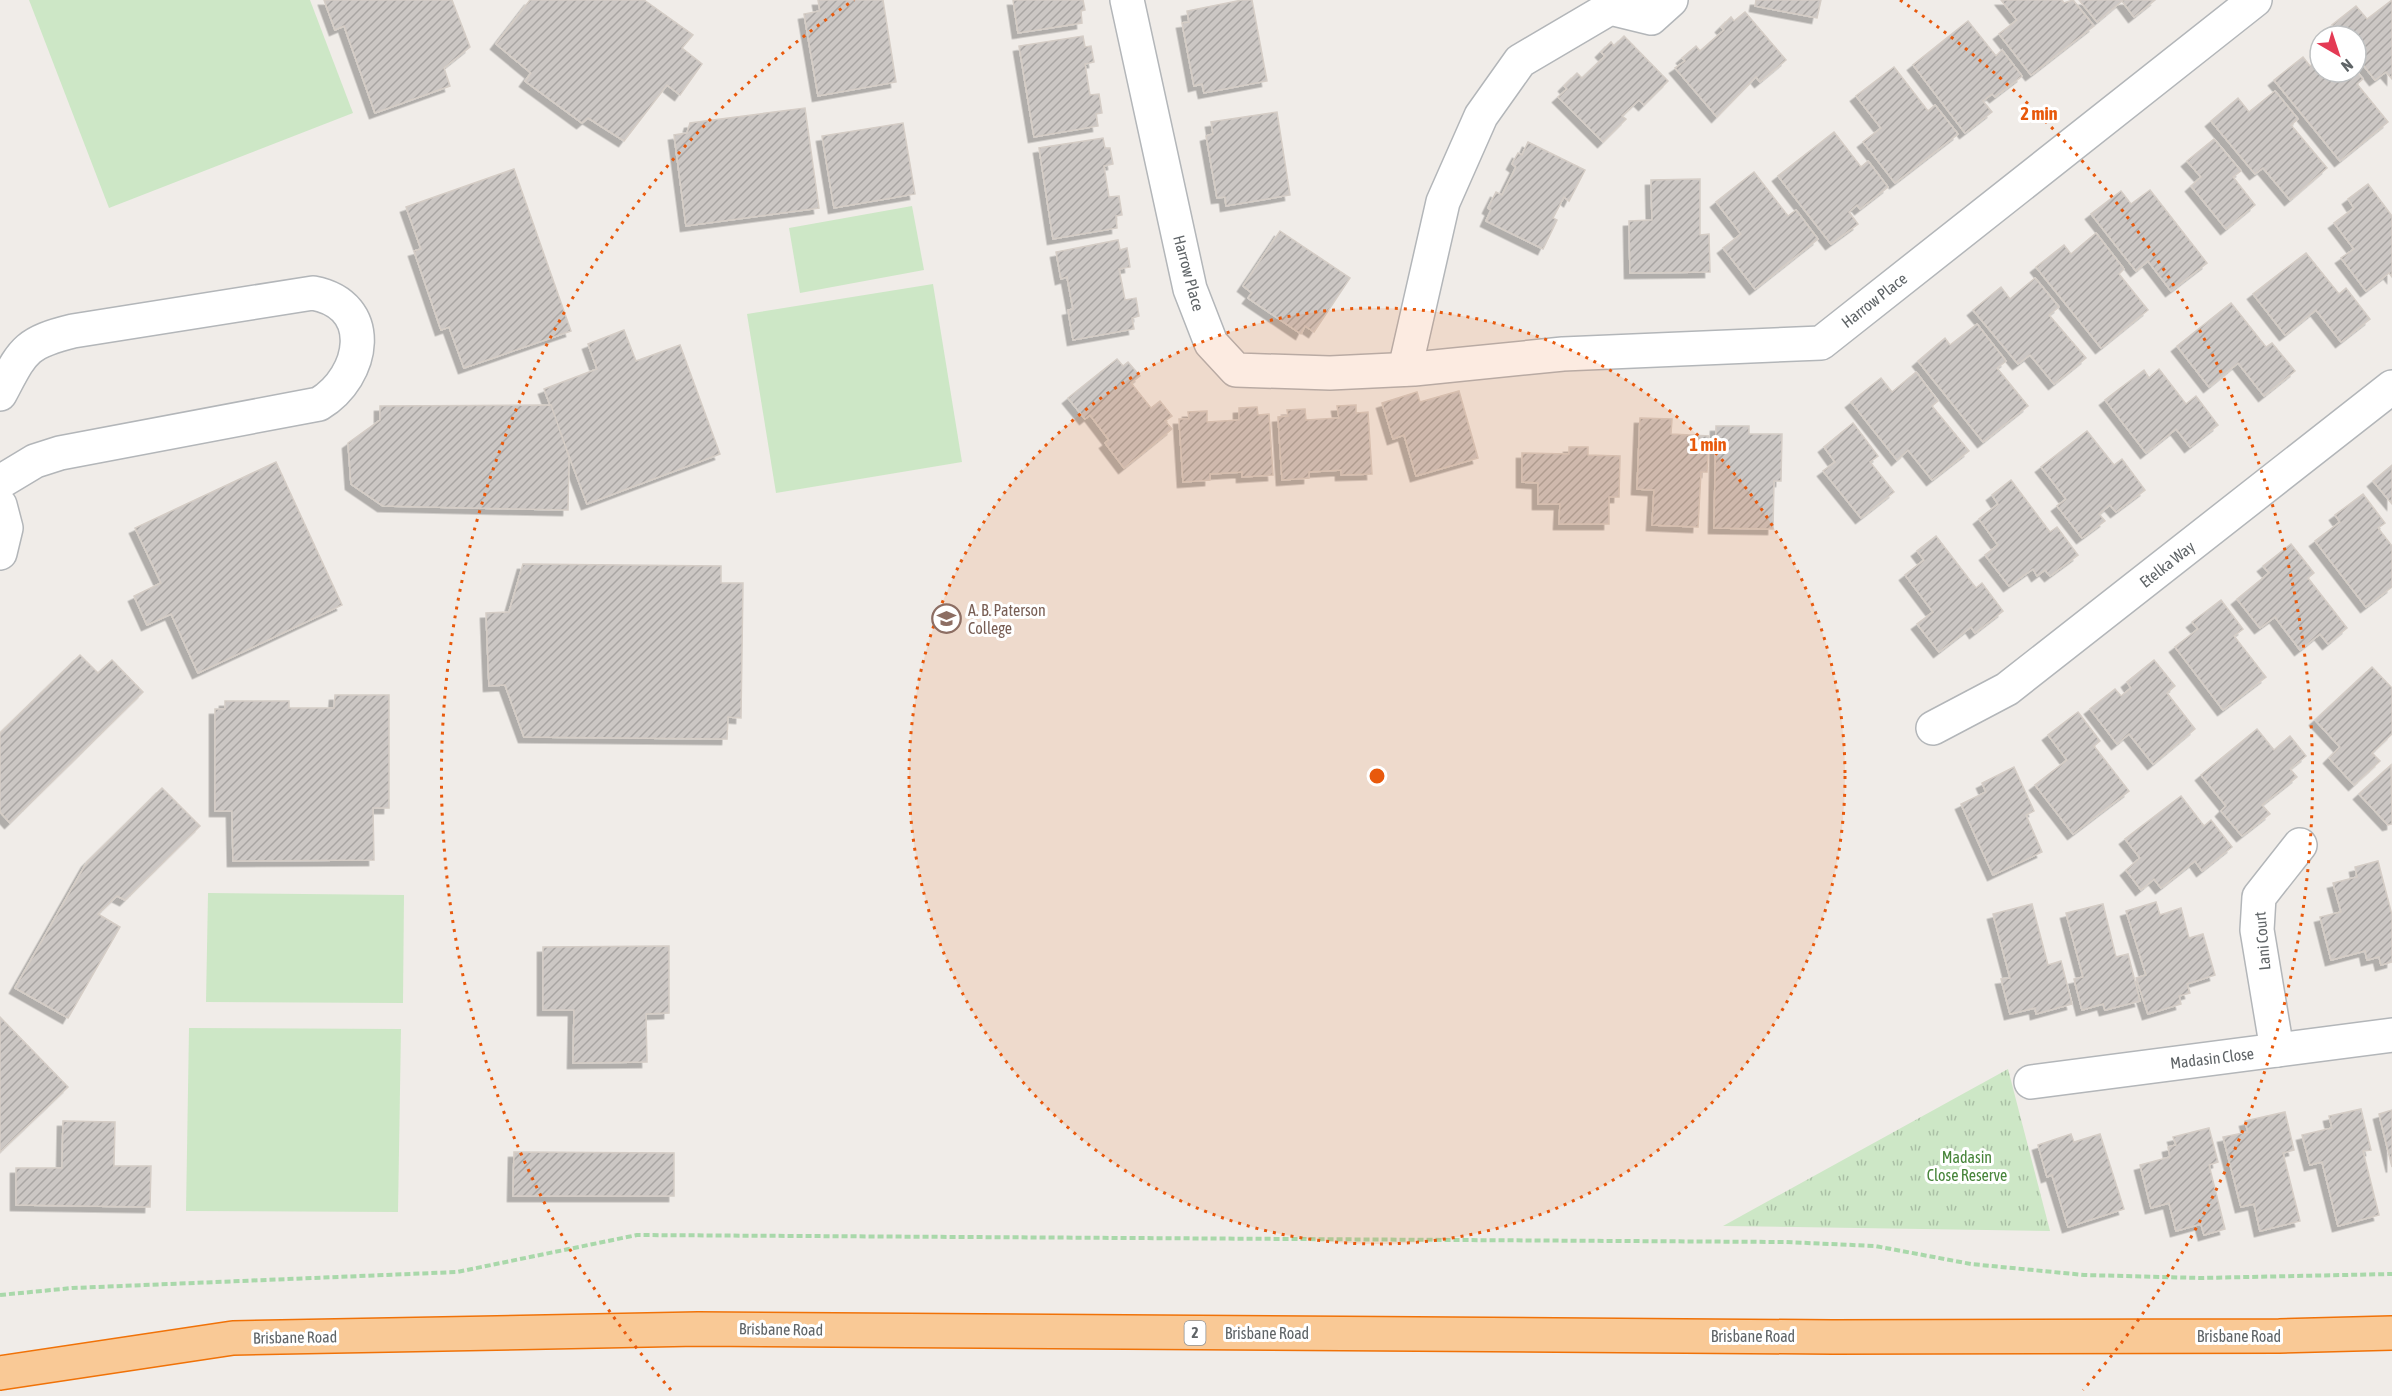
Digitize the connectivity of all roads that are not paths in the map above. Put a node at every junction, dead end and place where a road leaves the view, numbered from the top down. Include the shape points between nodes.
1 (1127, 0) edge
2 (1671, 0) edge
3 (2255, 0) edge
4 (1406, 369) junction
5 (2392, 387) edge
6 (0, 394) edge
7 (0, 482) edge
8 (0, 504) edge
9 (0, 553) edge
10 (1933, 728) dead end
11 (2300, 845) dead end
12 (2392, 1035) edge
13 (2277, 1050) junction
14 (2031, 1082) dead end
15 (2392, 1333) edge
16 (0, 1373) edge

1 - 4 street, Harrow Place via 1190,289 1211,343 1236,370 1330,373
2 - 4 street via 1651,18 1610,8 1520,61 1481,116 1443,202
3 - 4 street, Harrow Place via 1821,343 1563,354
5 - 10 street, Etelka Way via 2007,689
6 - 7 street via 20,356 31,345 72,331 313,293 341,303 357,330 356,355 346,380 319,404 60,453 35,461
8 - 9 street via 6,528
11 - 13 street, Lani Court via 2259,897 2257,930
12 - 13 street, Madasin Close
13 - 14 street, Madasin Close
15 - 16 highway, Brisbane Road / 2 via 1821,1337 698,1329 233,1338

